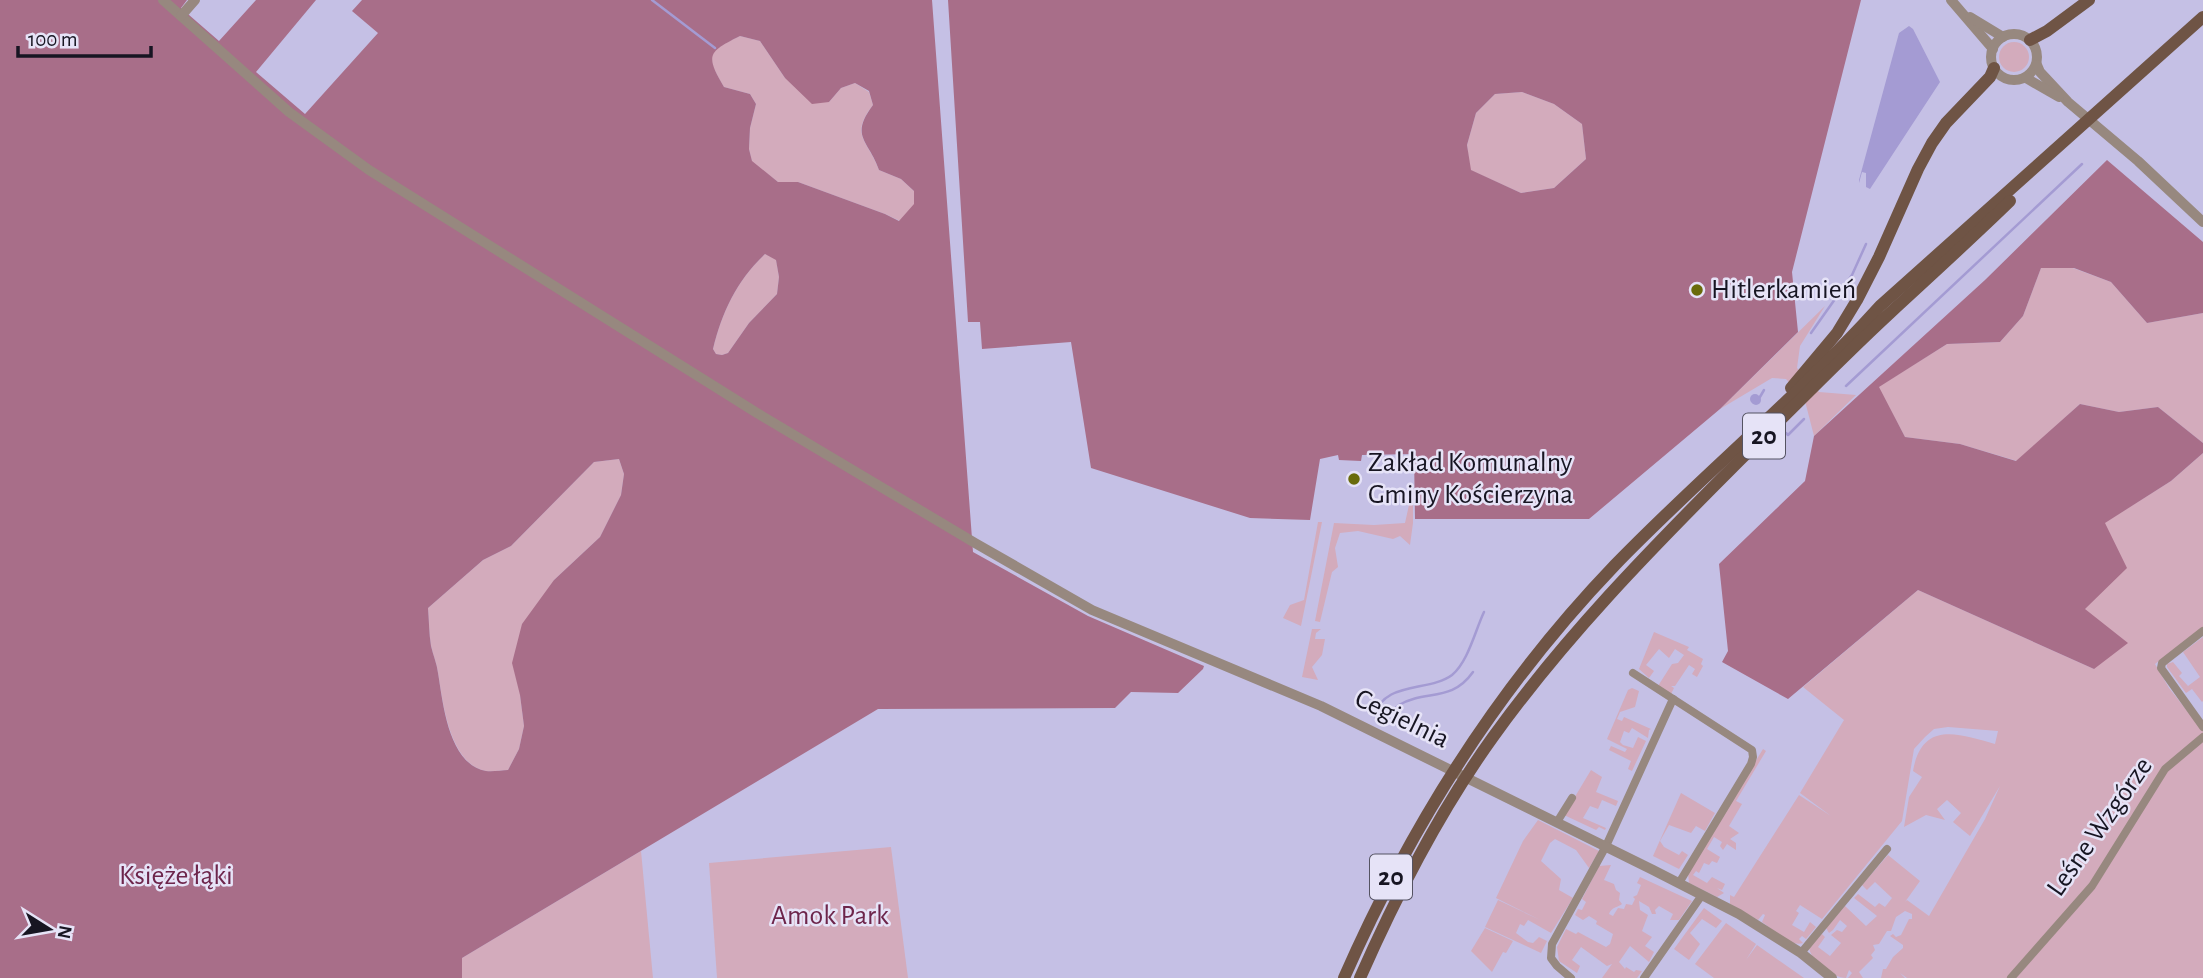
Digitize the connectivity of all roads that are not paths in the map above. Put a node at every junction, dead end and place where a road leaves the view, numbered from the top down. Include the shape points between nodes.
1 (163, 0) edge
2 (195, 0) edge
3 (1951, 0) edge
4 (2089, 0) edge
5 (1963, 13) junction
6 (181, 16) junction
7 (2203, 17) edge
8 (2203, 28) edge
9 (2003, 37) junction
10 (2030, 40) junction
11 (1993, 49) junction
12 (2037, 65) junction
13 (1994, 68) junction
14 (2025, 78) junction
15 (2068, 102) junction
16 (2101, 115) junction
17 (2084, 130) junction
18 (2203, 222) edge
19 (1783, 404) junction
20 (2203, 631) edge
21 (1633, 673) dead end
22 (1672, 699) junction
23 (2203, 727) edge
24 (2203, 737) edge
25 (1572, 798) dead end
26 (1557, 822) junction
27 (1606, 846) junction
28 (1887, 849) dead end
29 (1679, 883) junction
30 (1702, 895) junction
31 (1801, 953) junction
32 (1344, 978) edge
33 (1360, 978) edge
34 (1572, 978) edge
35 (1644, 978) edge
36 (1832, 978) edge
37 (2011, 978) edge

1 - 6 street, Cegielnia
2 - 6 street
3 - 5 street
4 - 10 main road
5 - 9 street
5 - 11 street
6 - 26 street, Cegielnia via 295,117 369,170 757,413 975,543 1092,610 1321,706
7 - 16 main road, 20
8 - 16 main road, 20
9 - 10 street via 2015,34
9 - 11 street
10 - 12 street
11 - 13 street
12 - 14 street
12 - 15 street
13 - 14 street via 2007,79
13 - 19 main road via 1931,143 1863,289 1831,341 1794,381
14 - 15 street
15 - 18 street
16 - 17 main road, 20
17 - 19 main road, 20 via 1880,306
17 - 33 main road, 20 via 1778,421 1581,625 1529,688 1460,787 1409,875
19 - 32 main road, 20 via 1640,539 1519,675 1446,780 1396,867
20 - 23 street via 2161,668
21 - 22 street
22 - 27 street
22 - 29 street via 1752,750 1754,757
24 - 37 street, Leśne Wzgórze via 2165,769 2092,886
25 - 26 street
26 - 27 street, Cegielnia
27 - 29 street, Cegielnia
27 - 34 street via 1552,944 1551,958
28 - 31 street
29 - 30 street, Cegielnia
30 - 31 street, Cegielnia
30 - 35 street
31 - 36 street, Cegielnia

